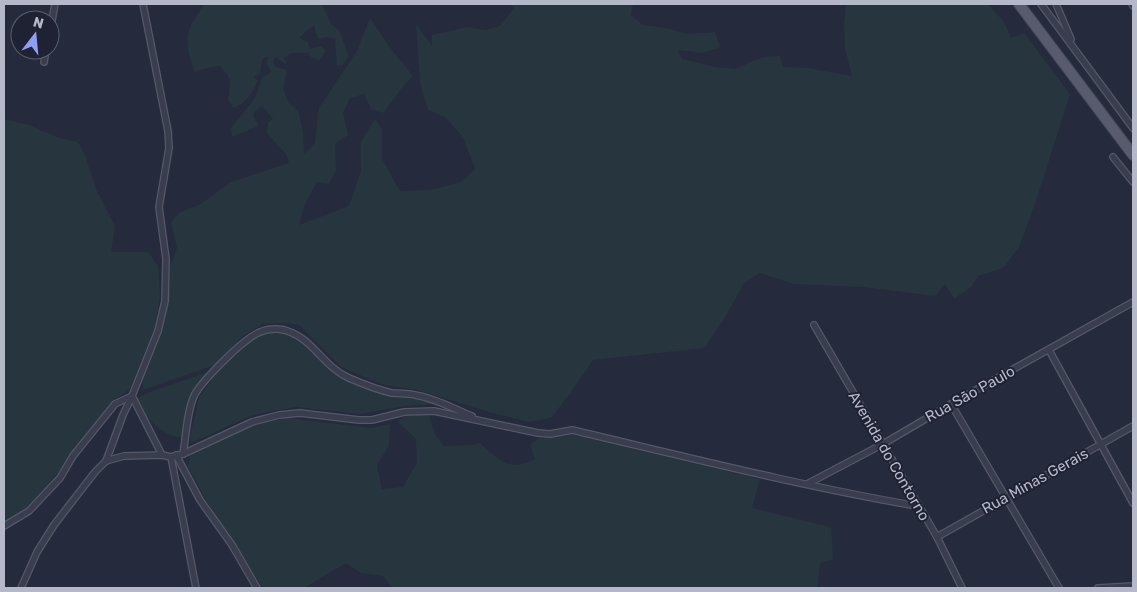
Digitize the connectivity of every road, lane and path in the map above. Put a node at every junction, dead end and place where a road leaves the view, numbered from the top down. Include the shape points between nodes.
1 (143, 4) edge
2 (1019, 4) edge
3 (1041, 4) edge
4 (1056, 4) edge
5 (1074, 48) junction
6 (1133, 128) edge
7 (1133, 155) edge
8 (1113, 157) dead end
9 (1133, 182) edge
10 (1133, 302) edge
11 (814, 325) dead end
12 (1049, 350) junction
13 (132, 396) junction
14 (951, 404) junction
15 (482, 421) junction
16 (1133, 426) edge
17 (883, 444) junction
18 (1101, 444) junction
19 (183, 454) junction
20 (162, 455) junction
21 (173, 456) junction
22 (106, 461) junction
23 (806, 484) junction
24 (1006, 497) junction
25 (1133, 503) edge
26 (917, 506) junction
27 (4, 526) edge
28 (936, 537) junction
29 (1133, 586) edge
30 (21, 588) edge
31 (196, 588) edge
32 (257, 588) edge
33 (962, 588) edge
34 (1059, 588) edge
35 (1098, 588) edge

1 - 13 street via 168,131 169,148 159,207 166,259 166,302
2 - 7 main road
3 - 5 street
4 - 5 street
5 - 6 street
8 - 9 street
10 - 12 street, Rua São Paulo
11 - 17 street, Avenida do Contorno
12 - 14 street, Rua São Paulo
12 - 18 street
13 - 20 street
13 - 22 street
13 - 27 street via 115,404 73,456 60,478 29,511
14 - 17 street, Rua São Paulo
14 - 24 street
15 - 19 street via 434,411 372,420 300,413 279,415 252,422
15 - 19 street via 416,395 393,393 346,376 324,361 304,338 290,331 261,331 249,338 194,395
15 - 23 street via 544,434 572,430
16 - 18 street, Rua Minas Gerais
17 - 23 street, Rua São Paulo
17 - 26 street, Avenida do Contorno
18 - 24 street, Rua Minas Gerais
18 - 25 street
19 - 21 street
20 - 21 street
20 - 22 street via 124,456
21 - 31 street
21 - 32 street
22 - 30 street via 54,526 37,552
23 - 26 street
24 - 28 street, Rua Minas Gerais
24 - 34 street
26 - 28 street, Avenida do Contorno
28 - 33 street, Avenida do Contorno
29 - 35 street

